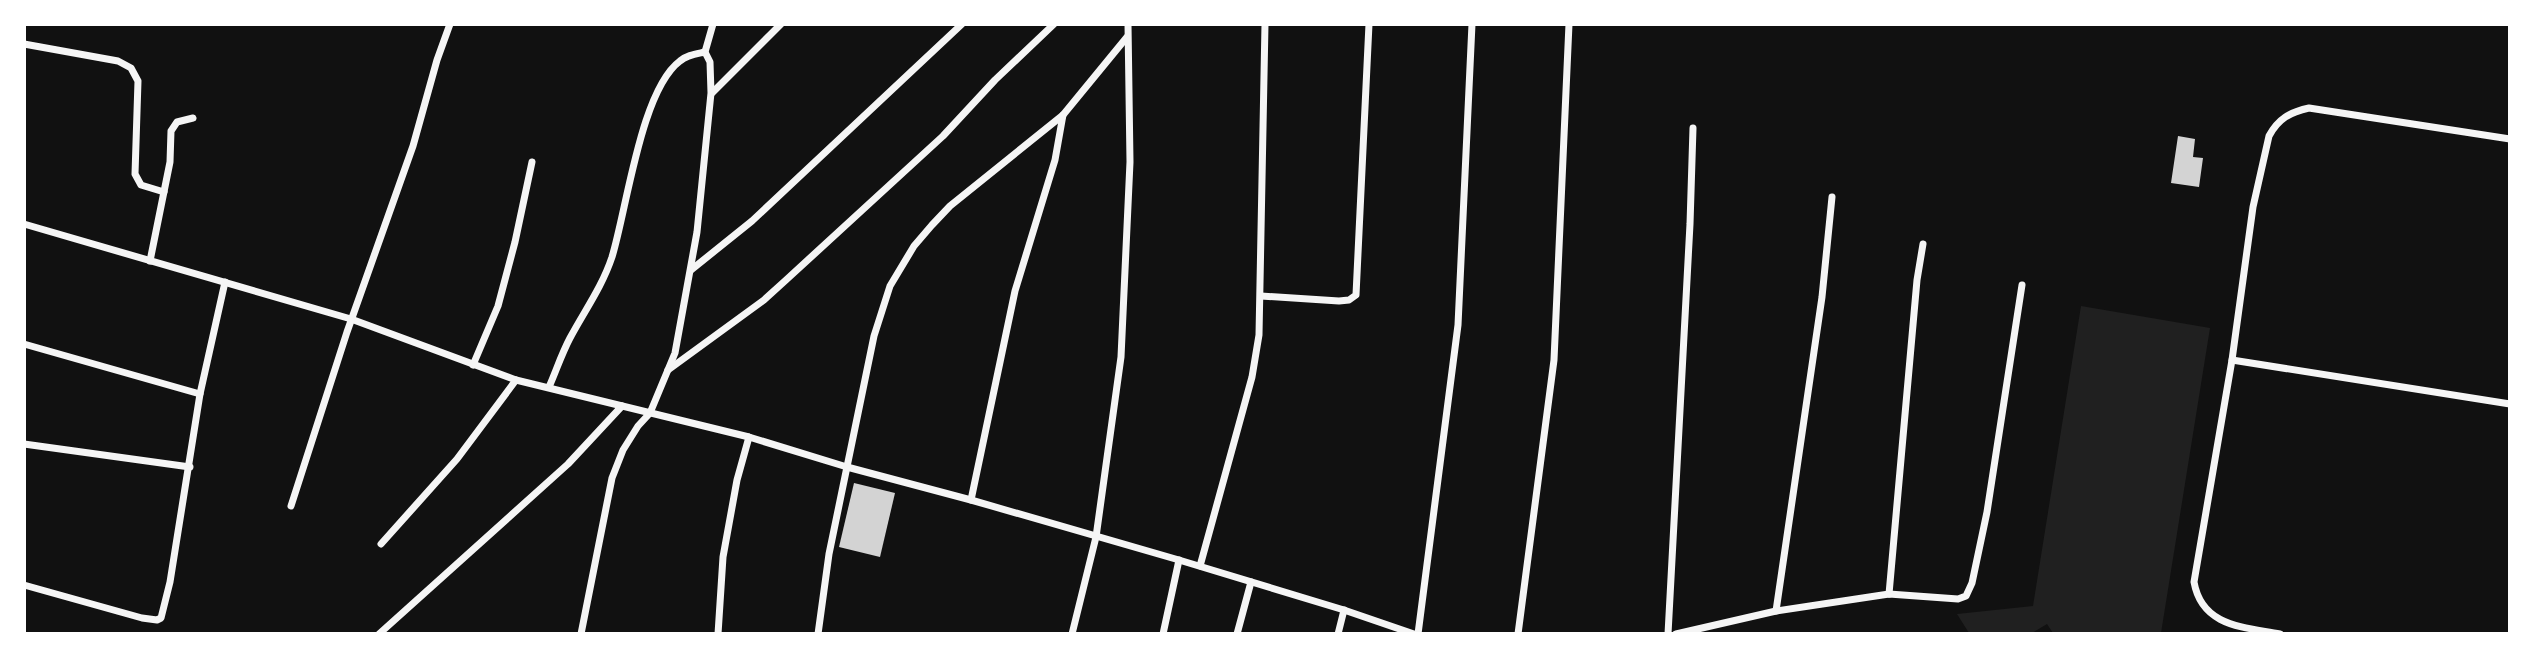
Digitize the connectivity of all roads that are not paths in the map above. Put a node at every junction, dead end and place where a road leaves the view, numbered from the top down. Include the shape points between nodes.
1 (450, 24) edge
2 (713, 24) edge
3 (781, 24) edge
4 (962, 24) edge
5 (1055, 24) edge
6 (1128, 24) edge
7 (1265, 24) edge
8 (1369, 24) edge
9 (1472, 24) edge
10 (1569, 24) edge
11 (1127, 37) junction
12 (24, 44) edge
13 (705, 52) junction
14 (712, 93) junction
15 (1063, 115) junction
16 (193, 118) dead end
17 (1693, 128) dead end
18 (2510, 139) edge
19 (533, 162) dead end
20 (164, 192) junction
21 (1832, 197) dead end
22 (24, 224) edge
23 (1923, 244) dead end
24 (150, 261) junction
25 (691, 270) junction
26 (225, 282) junction
27 (2022, 285) dead end
28 (1261, 296) junction
29 (351, 318) junction
30 (24, 344) edge
31 (2232, 360) junction
32 (473, 365) junction
33 (668, 370) junction
34 (516, 380) junction
35 (549, 387) junction
36 (200, 394) junction
37 (2510, 404) edge
38 (622, 406) junction
39 (650, 413) junction
40 (749, 437) junction
41 (24, 444) edge
42 (190, 467) junction
43 (847, 467) junction
44 (971, 500) junction
45 (291, 506) dead end
46 (1096, 537) junction
47 (381, 544) dead end
48 (1179, 560) junction
49 (1200, 566) junction
50 (1251, 582) junction
51 (24, 585) edge
52 (1889, 594) junction
53 (1344, 610) junction
54 (1776, 611) junction
55 (379, 634) edge
56 (580, 634) edge
57 (718, 634) edge
58 (818, 634) edge
59 (1072, 634) edge
60 (1163, 634) edge
61 (1237, 634) edge
62 (1338, 634) edge
63 (1416, 634) edge
64 (1518, 634) edge
65 (1668, 634) edge
66 (1676, 634) edge
67 (2280, 634) edge

1 - 29 street via 409,158
2 - 13 street
3 - 14 street
4 - 25 street via 752,221
5 - 33 street via 943,136 786,281
6 - 11 street
7 - 28 street
8 - 28 street via 1356,295 1339,301
9 - 63 street via 1458,325
10 - 64 street via 1554,360
11 - 15 street
11 - 46 street via 1130,162 1121,358
12 - 20 street via 117,61 131,68 138,81 135,174 141,185
13 - 14 street
13 - 35 street via 679,61 648,111 611,257
14 - 25 street
15 - 43 street via 950,206 914,246 890,286 874,336
15 - 44 street via 1055,160 1015,291
16 - 20 street via 177,122 171,131
17 - 65 street
18 - 31 street via 2309,108 2279,120 2266,142 2253,207
19 - 32 street via 498,306
20 - 24 street
21 - 54 street
22 - 24 street
23 - 52 street
24 - 26 street
25 - 33 street
26 - 29 street
26 - 36 street
27 - 52 street via 1987,512 1967,594 1958,599
28 - 49 street via 1252,377
29 - 32 street
29 - 45 street
30 - 36 street
31 - 37 street
31 - 67 street via 2194,582 2203,605 2217,619
32 - 34 street
33 - 39 street
34 - 35 street
34 - 47 street via 457,459
35 - 38 street
36 - 42 street
38 - 39 street
38 - 55 street via 568,464
39 - 40 street
39 - 56 street via 623,450 612,478
40 - 43 street
40 - 57 street via 723,557
41 - 42 street
42 - 51 street via 161,618 142,618
43 - 44 street
43 - 58 street
44 - 46 street
46 - 48 street
46 - 59 street
48 - 49 street
48 - 60 street
49 - 50 street
50 - 53 street
50 - 61 street
52 - 54 street
53 - 62 street
53 - 63 street
54 - 66 street

